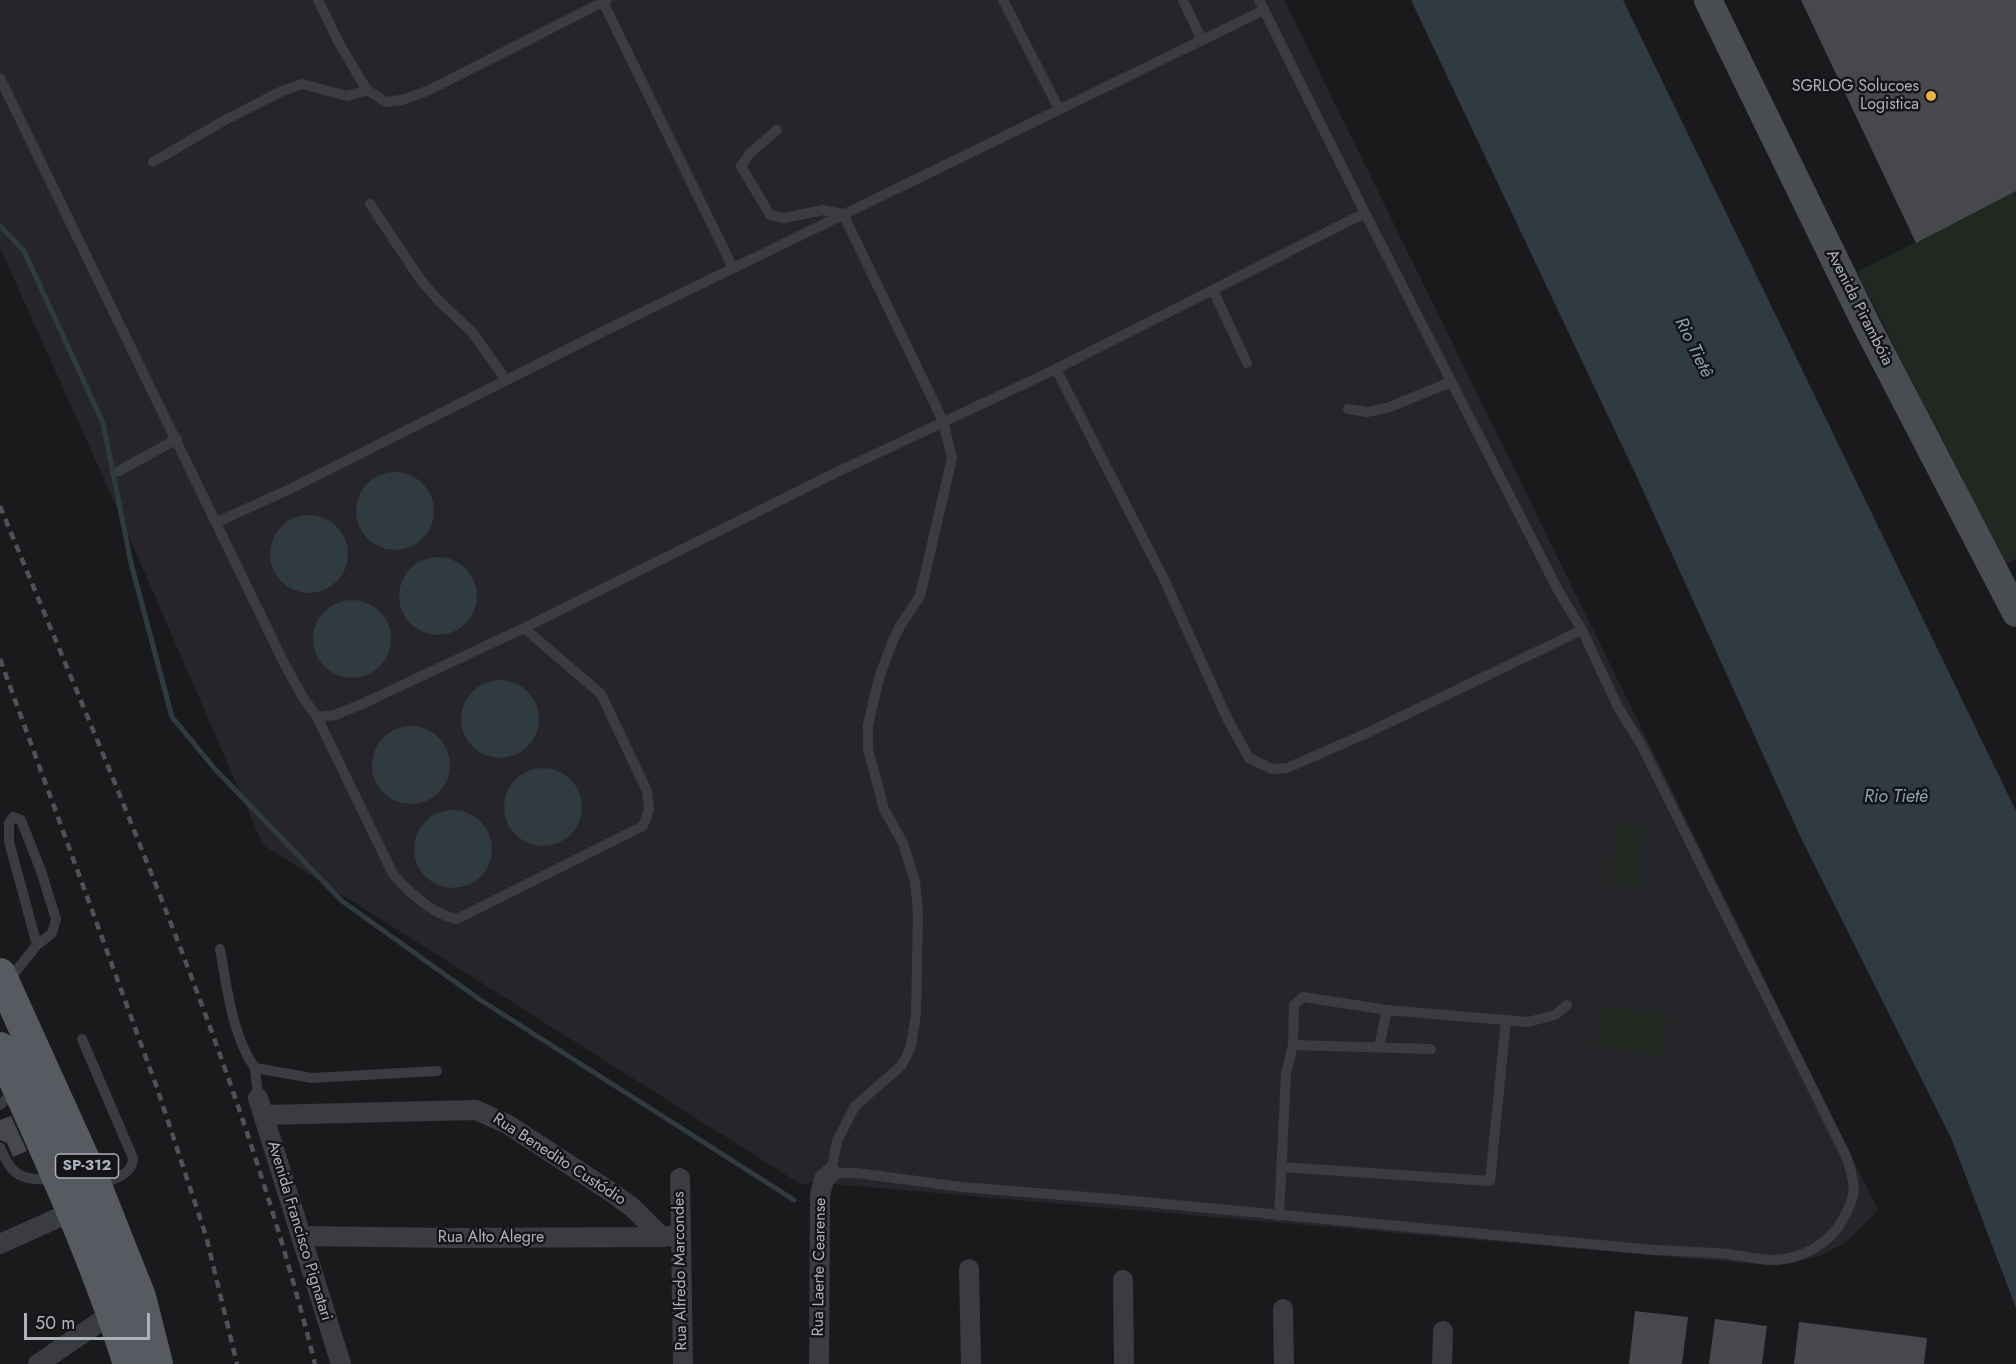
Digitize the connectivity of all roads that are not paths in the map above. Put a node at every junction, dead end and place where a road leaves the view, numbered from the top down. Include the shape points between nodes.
1 (318, 0) edge
2 (1003, 0) edge
3 (1183, 0) edge
4 (1708, 0) edge
5 (604, 1) edge
6 (1262, 5) edge
7 (1202, 40) junction
8 (0, 78) edge
9 (367, 90) junction
10 (1059, 109) junction
11 (777, 130) dead end
12 (153, 162) dead end
13 (370, 204) dead end
14 (1365, 213) junction
15 (843, 214) junction
16 (733, 268) junction
17 (1213, 290) junction
18 (1247, 363) dead end
19 (1056, 369) junction
20 (506, 380) junction
21 (1451, 382) junction
22 (1348, 408) dead end
23 (943, 421) junction
24 (177, 440) junction
25 (119, 471) dead end
26 (217, 522) junction
27 (2013, 602) edge
28 (524, 628) junction
29 (1582, 630) junction
30 (317, 717) junction
31 (37, 945) junction
32 (220, 948) dead end
33 (2, 980) edge
34 (1567, 1005) dead end
35 (1388, 1010) junction
36 (1506, 1020) junction
37 (82, 1039) dead end
38 (1293, 1045) junction
39 (1379, 1047) junction
40 (1431, 1049) dead end
41 (255, 1068) junction
42 (436, 1071) dead end
43 (6, 1079) edge
44 (261, 1107) junction
45 (0, 1147) edge
46 (1281, 1167) junction
47 (831, 1173) junction
48 (680, 1178) dead end
49 (57, 1179) junction
50 (96, 1186) junction
51 (71, 1212) junction
52 (1279, 1216) junction
53 (301, 1236) junction
54 (671, 1236) junction
55 (0, 1244) edge
56 (969, 1269) dead end
57 (1123, 1280) dead end
58 (126, 1304) junction
59 (1283, 1309) dead end
60 (1443, 1331) dead end
61 (38, 1364) edge
62 (129, 1364) edge
63 (157, 1364) edge
64 (340, 1364) edge
65 (683, 1364) edge
66 (819, 1364) edge
67 (971, 1364) edge
68 (1125, 1364) edge
69 (1284, 1364) edge
70 (1442, 1364) edge

1 - 9 lane
2 - 10 lane
3 - 7 lane
4 - 27 main road, Avenida Pirambóia via 1867,326
5 - 9 lane via 427,91 386,102
5 - 16 lane
6 - 7 lane
6 - 14 lane
7 - 10 lane
8 - 24 lane
9 - 12 lane via 347,96 302,84 225,120
10 - 15 lane
11 - 15 lane via 741,166 770,215 784,218 823,210
13 - 20 lane via 420,279 472,332
14 - 17 lane
14 - 21 lane
15 - 16 lane
15 - 23 lane
16 - 20 lane
17 - 18 lane
17 - 19 lane
19 - 23 lane
19 - 29 lane via 1164,579 1249,758 1272,769 1287,768
20 - 26 lane
21 - 22 lane via 1387,408 1367,412
21 - 29 lane
23 - 28 lane
23 - 47 lane via 952,458 920,596 892,643 868,725 868,748 884,809 903,843 915,881 916,1014 906,1057 901,1066 855,1106 837,1141
24 - 25 lane
24 - 26 lane
26 - 30 lane via 285,665
28 - 30 lane via 362,704 335,715
28 - 30 lane via 601,694 647,790 649,810 643,826 457,919 446,917 407,890 393,874
29 - 52 lane via 1846,1156 1856,1185 1851,1206 1839,1226 1818,1245 1802,1255 1773,1260
31 - 31 lane via 56,927 55,910 21,820 13,817 9,823 9,842
31 - 33 lane
32 - 41 lane via 231,1008 247,1057
33 - 50 main road, SP-312
34 - 36 lane via 1544,1019
35 - 36 lane
35 - 38 lane via 1303,997 1293,1005
35 - 39 lane
36 - 46 lane via 1490,1180
37 - 50 lane via 134,1158 126,1173
38 - 39 lane
38 - 46 lane via 1286,1074
39 - 40 lane
41 - 42 lane via 312,1078
41 - 44 lane
43 - 49 main road, SP-312
44 - 53 street, Avenida Francisco Pignatari
44 - 54 street, Rua Benedito Custódio via 476,1110 507,1124
45 - 49 lane via 7,1164 20,1177
46 - 52 lane
47 - 52 lane
47 - 66 street, Rua Laerte Cearense via 824,1179 820,1195
48 - 54 street, Rua Alfredo Marcondes
49 - 51 main road, SP-312
50 - 58 main road, SP-312
51 - 55 street
51 - 58 main road, SP-312 via 91,1254
53 - 54 street, Rua Alto Alegre
53 - 64 street, Avenida Francisco Pignatari
54 - 65 street, Rua Alfredo Marcondes
56 - 67 street
57 - 68 street
58 - 61 street
58 - 62 main road, SP-312
58 - 63 main road, SP-312
59 - 69 street
60 - 70 street

